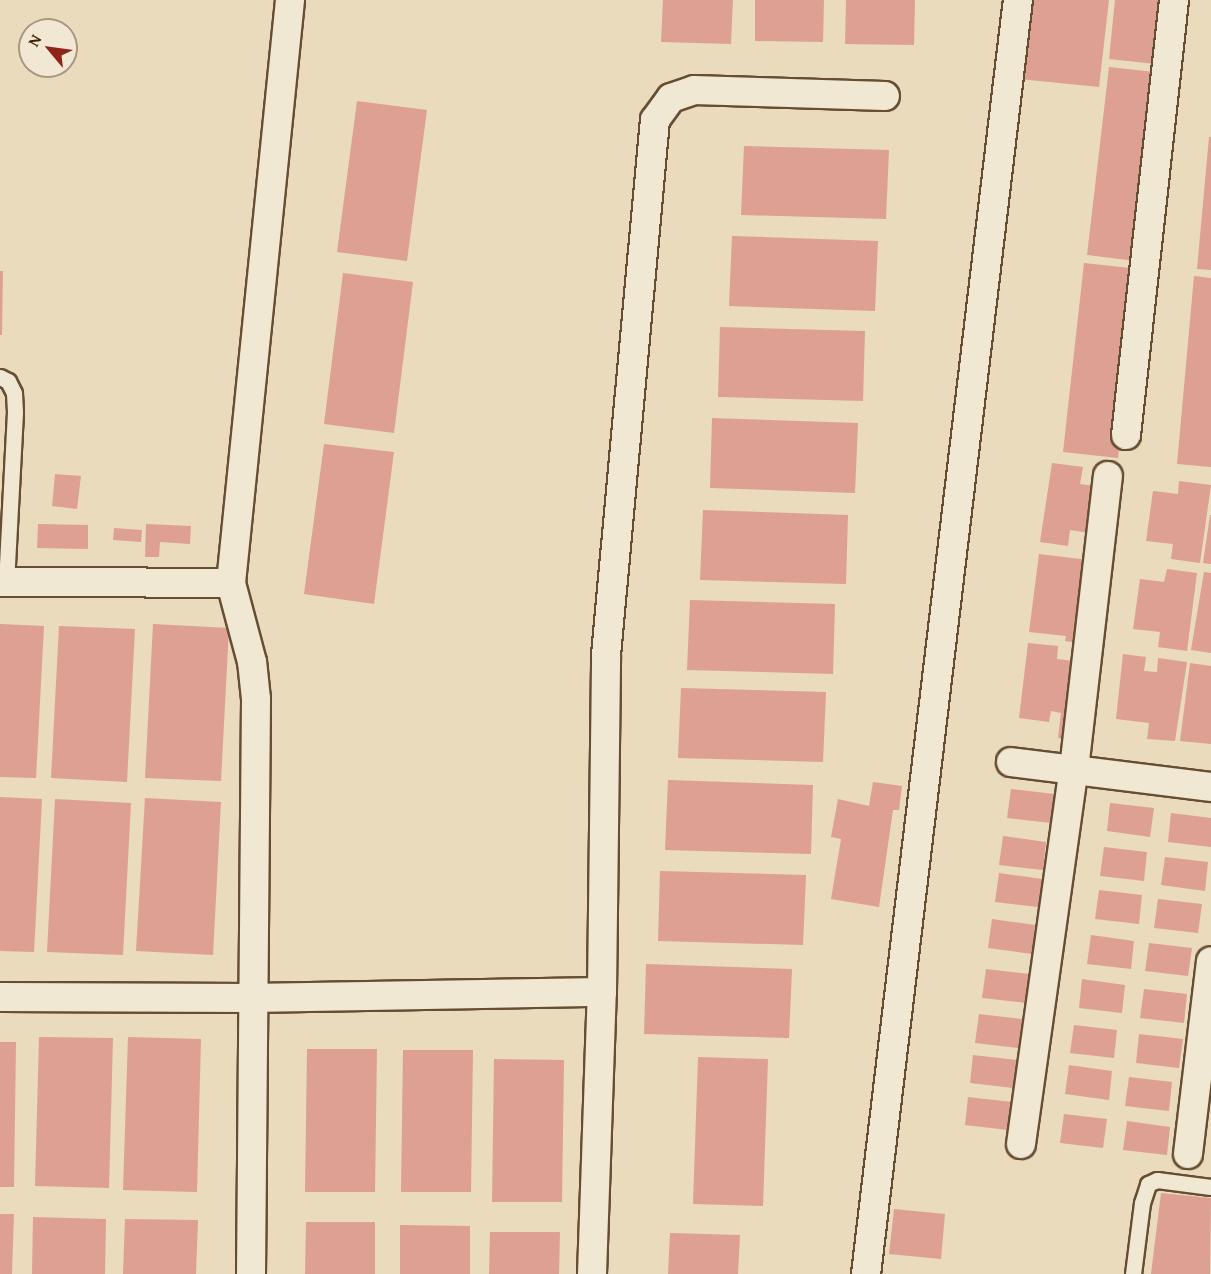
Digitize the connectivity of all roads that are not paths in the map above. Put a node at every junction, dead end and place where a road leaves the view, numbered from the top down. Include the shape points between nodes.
1 (290, 0) edge
2 (1018, 0) edge
3 (1174, 0) edge
4 (885, 96) dead end
5 (0, 377) edge
6 (1126, 435) dead end
7 (1108, 477) dead end
8 (3, 582) edge
9 (231, 583) junction
10 (1011, 762) dead end
11 (1074, 769) junction
12 (1211, 787) edge
13 (1211, 961) edge
14 (602, 993) junction
15 (0, 996) edge
16 (251, 998) junction
17 (1021, 1144) dead end
18 (1188, 1154) dead end
19 (1211, 1187) edge
20 (251, 1274) edge
21 (592, 1274) edge
22 (866, 1274) edge
23 (1133, 1274) edge

1 - 9 street
2 - 22 street
3 - 6 street
4 - 14 street via 694,90 671,98 655,120 606,655
5 - 8 lane via 8,381 14,393 15,412
7 - 11 street
8 - 9 street
9 - 16 street via 252,662 256,699
10 - 11 street
11 - 12 street
11 - 17 street
13 - 18 street
14 - 16 street
14 - 21 street
15 - 16 street
16 - 20 street
19 - 23 lane via 1157,1180 1148,1184

